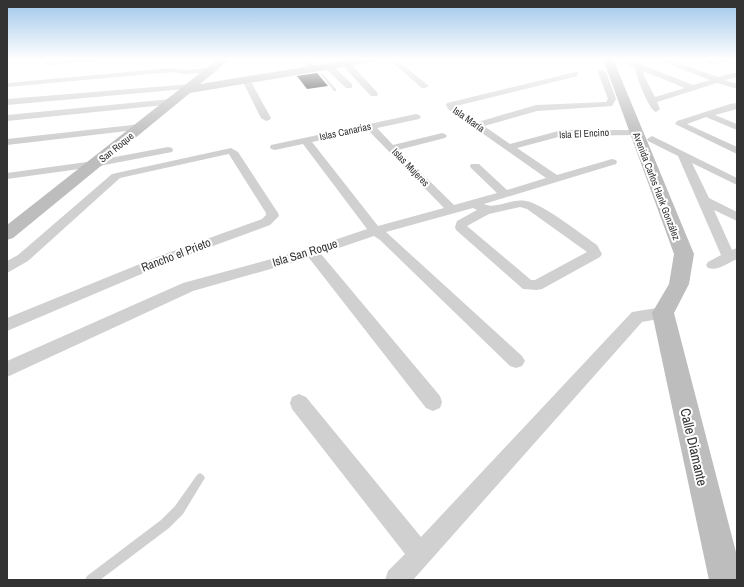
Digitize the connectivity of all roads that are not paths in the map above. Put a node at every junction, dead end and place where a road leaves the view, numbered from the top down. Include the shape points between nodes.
1 (200, 86) edge
2 (249, 86) edge
3 (332, 86) edge
4 (368, 86) edge
5 (525, 86) edge
6 (609, 86) edge
7 (617, 86) edge
8 (645, 86) edge
9 (689, 86) edge
10 (698, 86) edge
11 (189, 88) junction
12 (693, 88) junction
13 (335, 90) dead end
14 (374, 94) dead end
15 (7, 102) edge
16 (171, 102) junction
17 (737, 106) edge
18 (706, 114) junction
19 (416, 116) dead end
20 (7, 118) edge
21 (266, 118) dead end
22 (477, 125) junction
23 (369, 126) junction
24 (141, 127) junction
25 (737, 127) edge
26 (644, 135) junction
27 (442, 136) dead end
28 (305, 140) junction
29 (7, 142) edge
30 (509, 146) junction
31 (275, 147) dead end
32 (392, 148) junction
33 (168, 150) dead end
34 (737, 151) edge
35 (682, 154) junction
36 (612, 162) dead end
37 (94, 164) junction
38 (475, 166) dead end
39 (7, 176) edge
40 (555, 179) junction
41 (737, 182) edge
42 (505, 194) junction
43 (704, 200) junction
44 (474, 203) junction
45 (452, 210) junction
46 (487, 210) junction
47 (737, 217) edge
48 (375, 231) junction
49 (7, 234) edge
50 (312, 252) junction
51 (734, 255) edge
52 (713, 265) dead end
53 (7, 268) edge
54 (663, 313) junction
55 (7, 325) edge
56 (516, 361) dead end
57 (7, 369) edge
58 (433, 402) dead end
59 (300, 403) dead end
60 (200, 478) dead end
61 (420, 554) junction
62 (91, 580) edge
63 (397, 580) edge
64 (726, 580) edge

1 - 11 main road
2 - 21 street
3 - 13 lane
4 - 14 street
5 - 22 street, Isla María via 450,105
6 - 22 street via 612,99 609,104 536,108
7 - 26 main road, Avenida Carlos Hank González
8 - 12 street via 655,104
9 - 12 street
10 - 12 street
11 - 15 street
11 - 16 main road, San Roque
16 - 20 street
16 - 24 main road, San Roque
17 - 18 street
18 - 25 street
18 - 34 street via 680,124
19 - 23 street, Islas Canarias
22 - 30 street, Isla María
23 - 28 street, Islas Canarias
23 - 32 street, Islas Mujeres
24 - 29 street
24 - 37 main road, San Roque
26 - 30 street, Isla El Encino via 562,133
26 - 35 street
26 - 54 main road, Avenida Carlos Hank González via 684,254 679,284
27 - 32 street
28 - 31 street, Islas Canarias
28 - 48 street
30 - 40 street, Isla María
32 - 45 street, Islas Mujeres
33 - 37 street
35 - 41 street
35 - 43 street
36 - 40 street, Isla San Roque
37 - 39 street
37 - 49 main road, San Roque
38 - 42 street
40 - 42 street, Isla San Roque
42 - 44 street, Isla San Roque
43 - 47 street
43 - 51 street via 727,254
44 - 45 street, Isla San Roque
44 - 46 street
45 - 48 street, Isla San Roque
46 - 46 street via 524,203 592,248 595,254 537,285 528,285 461,227 464,221
48 - 50 street, Isla San Roque
48 - 56 street via 385,237
50 - 57 street, Isla San Roque via 188,287
50 - 58 street
51 - 52 street
53 - 55 street, Rancho el Prieto via 23,258 116,176 224,152 230,151 234,154 273,216 270,220 167,258
54 - 61 street via 638,316
54 - 64 main road, Calle Diamante
59 - 61 street
60 - 62 lane via 179,510 165,524
61 - 63 street

